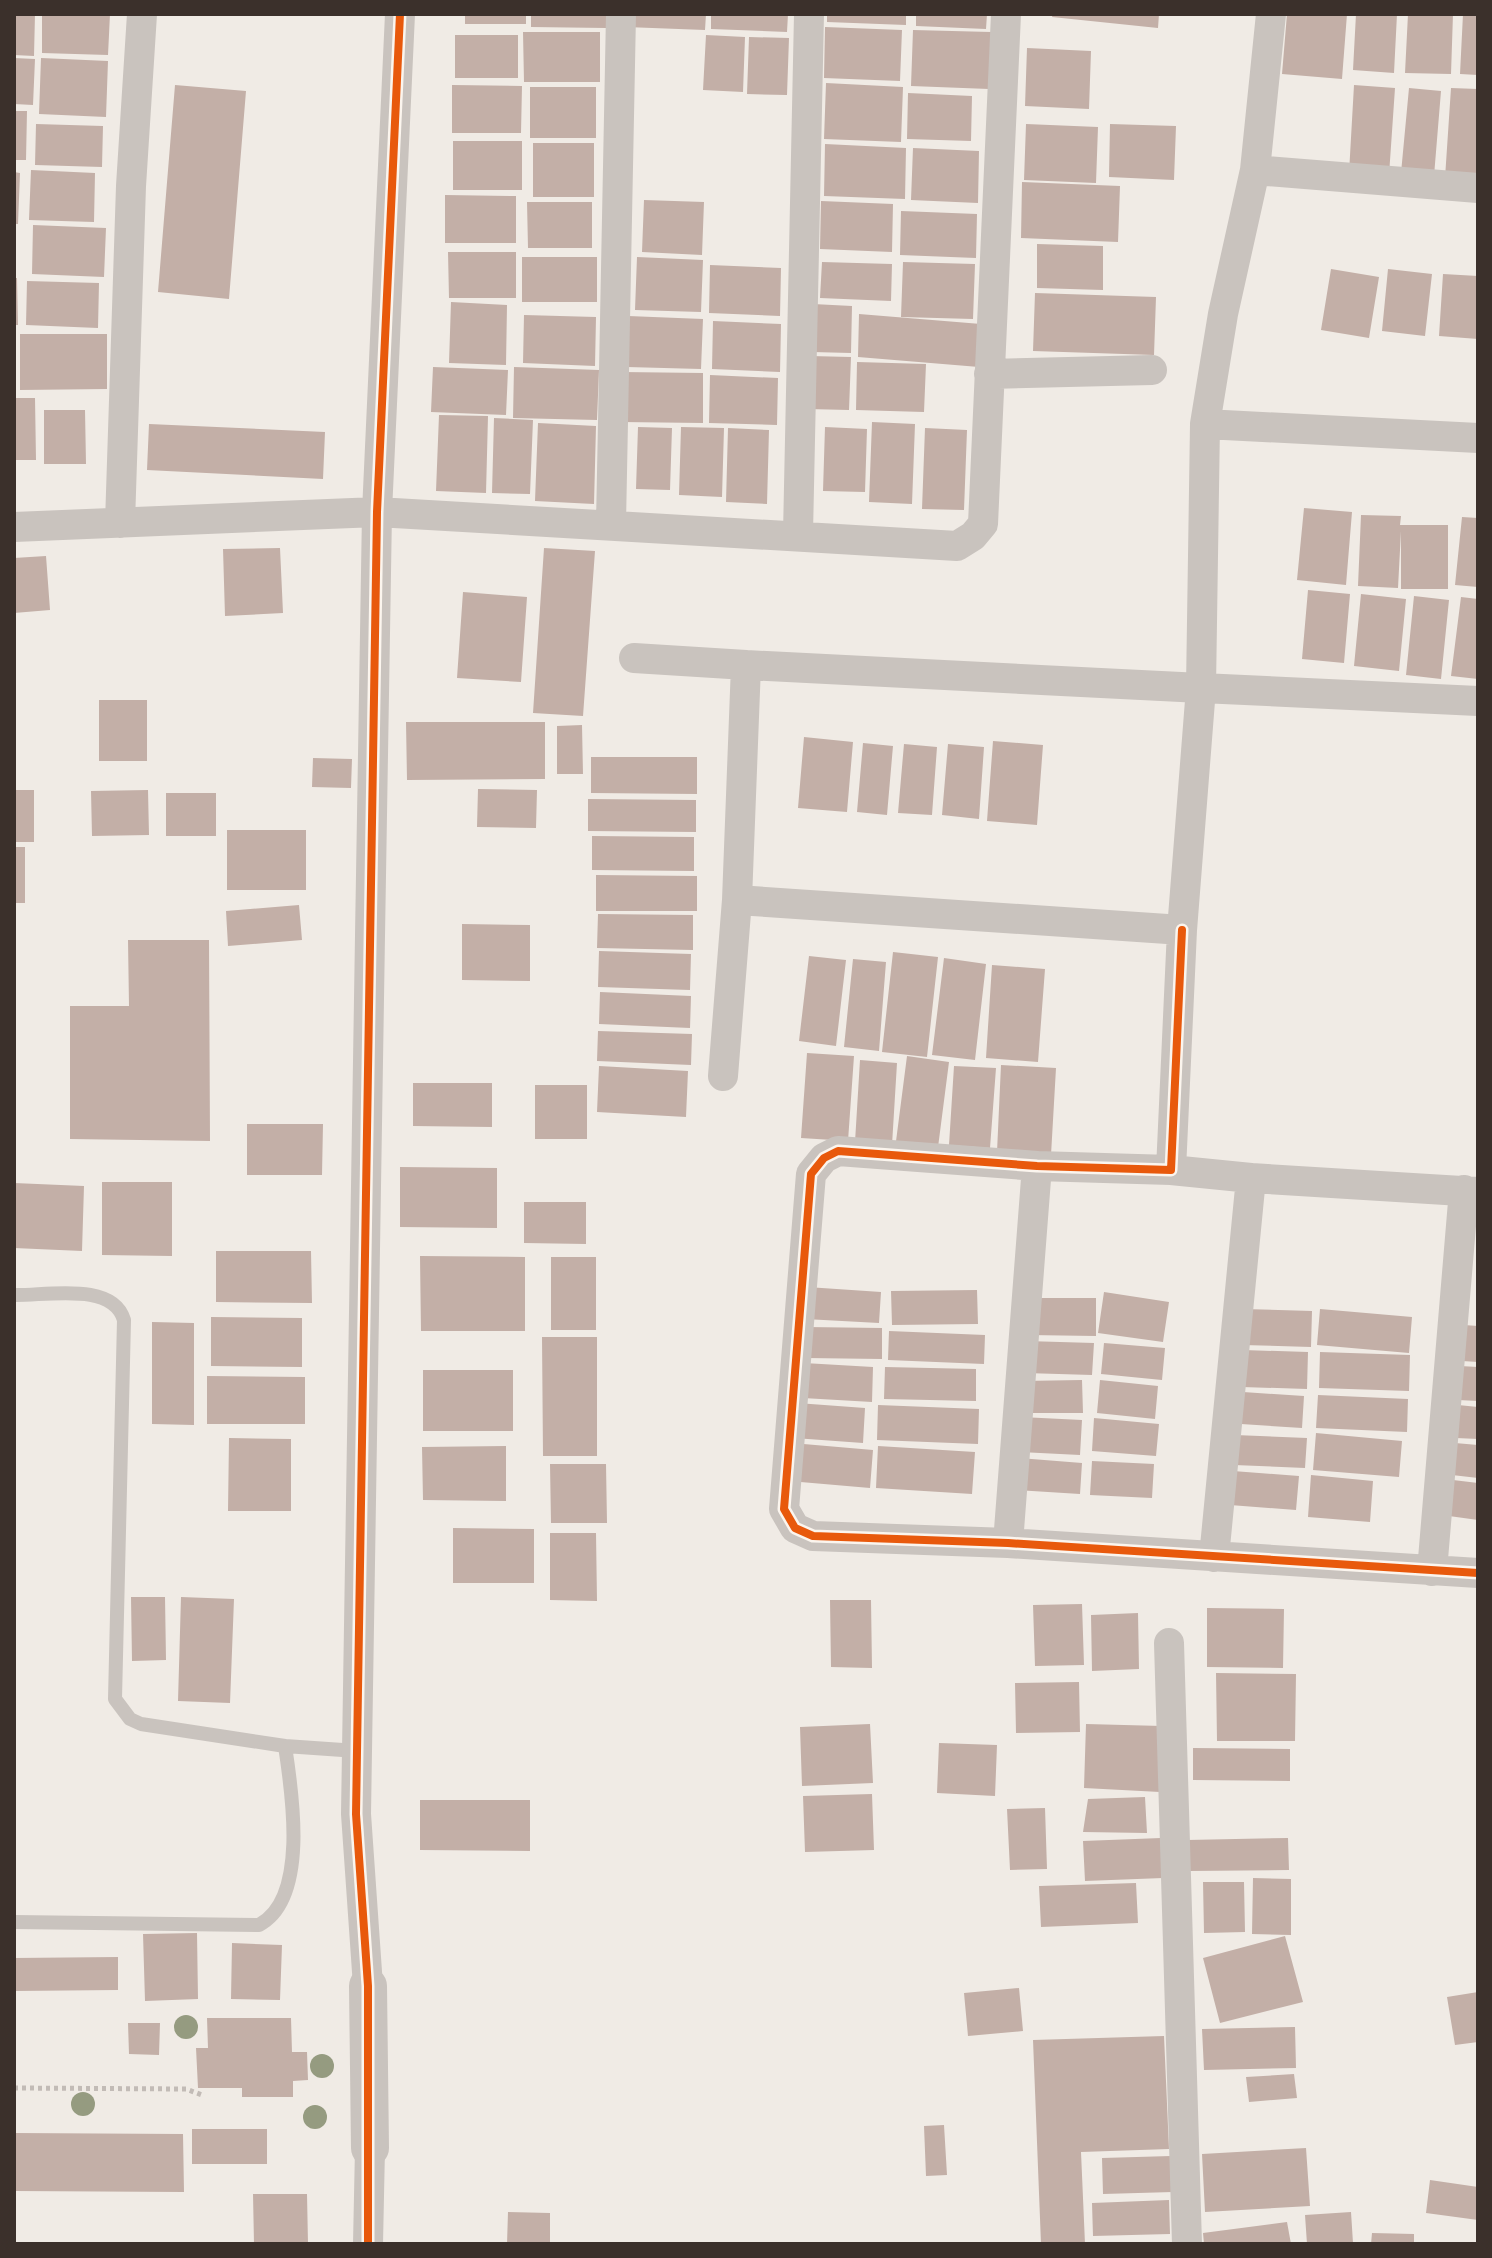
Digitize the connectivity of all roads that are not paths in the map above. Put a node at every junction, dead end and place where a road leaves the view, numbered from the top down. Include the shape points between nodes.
1 (142, 14) edge
2 (400, 14) edge
3 (621, 14) edge
4 (809, 14) edge
5 (1006, 14) edge
6 (1271, 14) edge
7 (1255, 170) junction
8 (1478, 188) edge
9 (1152, 370) dead end
10 (989, 374) junction
11 (1205, 424) junction
12 (1478, 438) edge
13 (377, 512) junction
14 (120, 523) junction
15 (611, 524) junction
16 (14, 527) edge
17 (798, 534) junction
18 (634, 658) dead end
19 (746, 665) junction
20 (1201, 688) junction
21 (1478, 701) edge
22 (737, 900) junction
23 (1182, 930) junction
24 (723, 1076) dead end
25 (1037, 1166) junction
26 (1171, 1170) junction
27 (1251, 1178) junction
28 (1471, 1191) edge
29 (14, 1295) edge
30 (1008, 1543) junction
31 (1214, 1557) junction
32 (1432, 1571) junction
33 (1478, 1573) edge
34 (1169, 1643) dead end
35 (285, 1746) junction
36 (357, 1751) junction
37 (14, 1922) edge
38 (368, 1986) joint
39 (370, 2148) joint
40 (368, 2244) edge
41 (1187, 2244) edge

1 - 14 street
2 - 13 street
3 - 15 street
4 - 17 street
5 - 10 street
6 - 7 street
7 - 8 street
7 - 11 street
9 - 10 street
10 - 17 street via 983,524 973,536 957,546
11 - 12 street
11 - 20 street
13 - 14 street
13 - 15 street
13 - 36 street
14 - 16 street
15 - 17 street
18 - 19 street
19 - 20 street
19 - 22 street
20 - 21 street
20 - 23 street
22 - 23 street
22 - 24 street
23 - 26 street
25 - 26 street
25 - 30 street
25 - 30 street via 838,1151 816,1165 811,1174 784,1509 795,1528 813,1536
26 - 27 street
27 - 28 street
27 - 31 street
28 - 32 street
29 - 35 lane via 109,1299 124,1320 115,1699 130,1719 141,1724
30 - 31 street
31 - 32 street
32 - 33 street
34 - 41 street
35 - 36 lane
35 - 37 lane via 292,1796 291,1869 270,1919 259,1925
36 - 38 street
38 - 39 street
39 - 40 street

